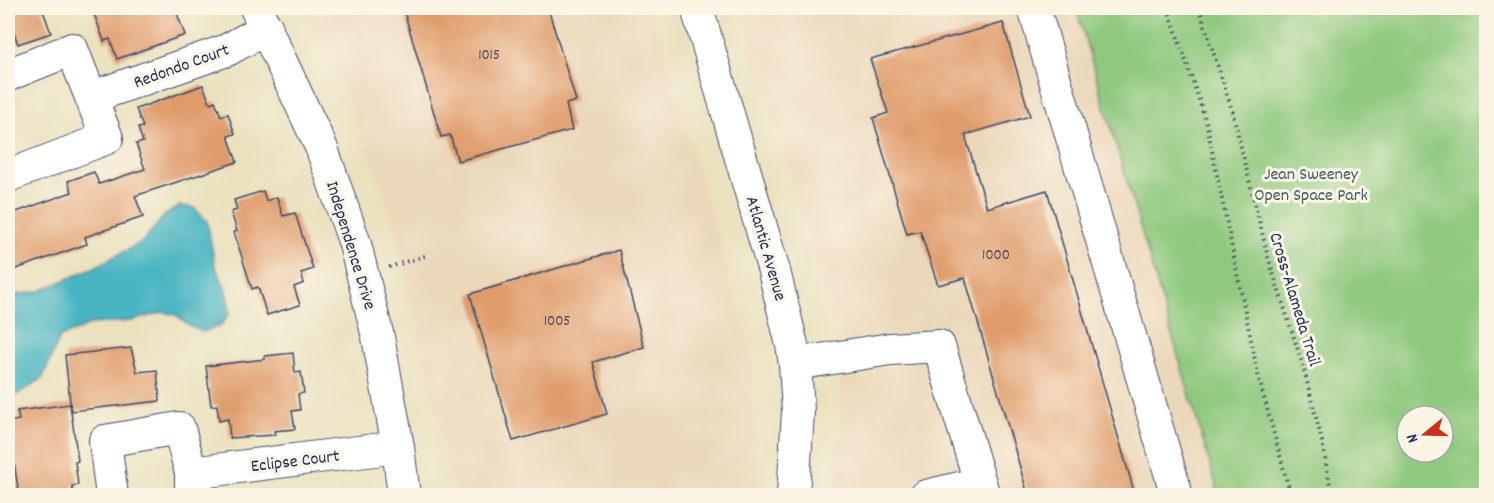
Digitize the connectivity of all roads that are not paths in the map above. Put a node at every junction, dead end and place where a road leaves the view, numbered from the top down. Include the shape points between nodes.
1 (697, 8) edge
2 (1034, 8) edge
3 (262, 18) edge
4 (8, 75) edge
5 (92, 97) junction
6 (8, 176) edge
7 (795, 364) junction
8 (398, 447) junction
9 (191, 484) edge
10 (982, 489) edge
11 (112, 495) edge
12 (404, 495) edge
13 (793, 495) edge
14 (926, 495) edge
15 (1177, 495) edge

1 - 7 street, Atlantic Avenue via 774,271
2 - 15 street
3 - 5 street, Redondo Court via 227,50
3 - 8 street, Independence Drive via 322,149 355,244 378,337
4 - 5 street via 72,50
5 - 6 street via 107,138
7 - 10 street via 890,349 939,346
7 - 13 street, Atlantic Avenue via 798,411
8 - 9 street, Eclipse Court
8 - 12 street, Independence Drive
9 - 11 street, Eclipse Court via 179,429 105,441
10 - 14 street

